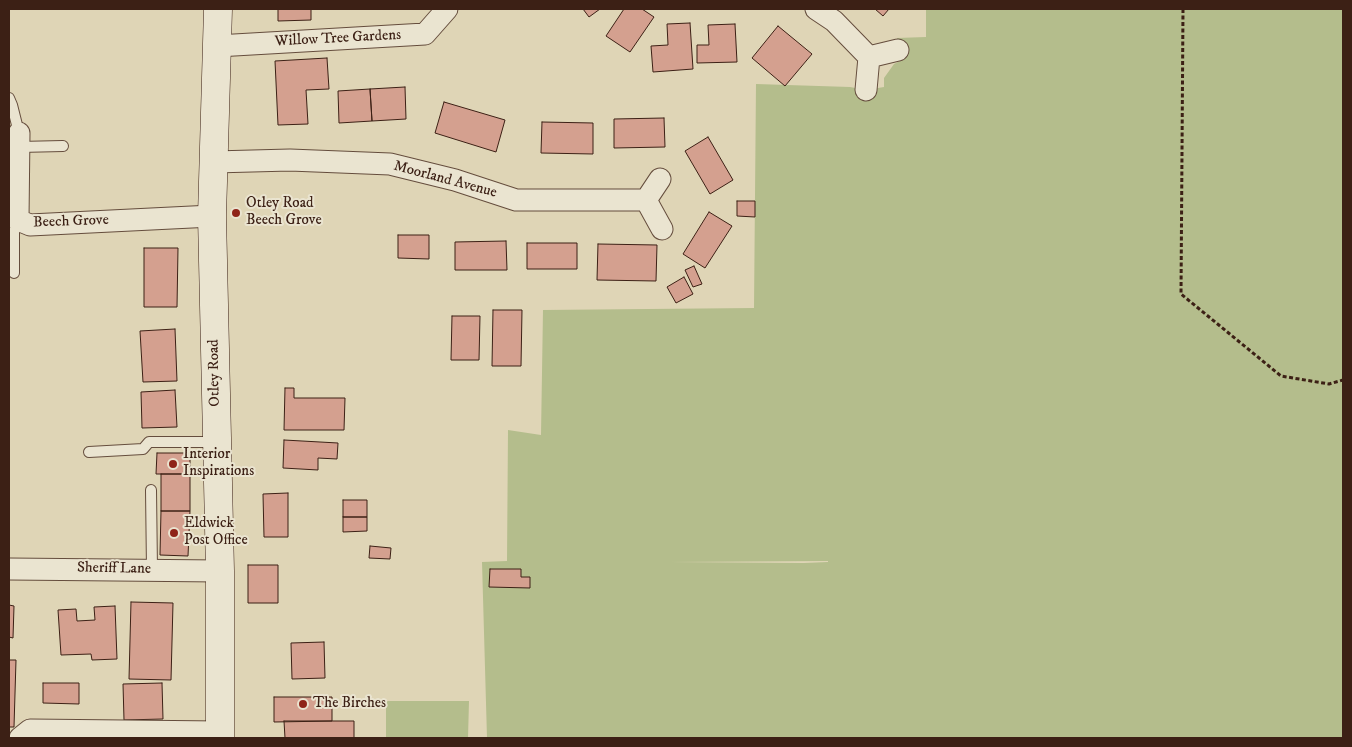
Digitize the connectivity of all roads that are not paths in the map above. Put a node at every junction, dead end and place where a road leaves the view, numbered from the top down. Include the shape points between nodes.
1 (218, 9) edge
2 (447, 9) edge
3 (816, 9) edge
4 (217, 46) junction
5 (898, 50) dead end
6 (869, 57) junction
7 (866, 90) dead end
8 (9, 98) edge
9 (16, 137) edge
10 (63, 146) dead end
11 (214, 162) junction
12 (660, 179) dead end
13 (646, 200) junction
14 (212, 216) junction
15 (18, 220) junction
16 (662, 228) dead end
17 (14, 273) dead end
18 (217, 442) junction
19 (89, 452) dead end
20 (152, 490) dead end
21 (9, 569) edge
22 (152, 570) junction
23 (220, 571) junction
24 (220, 735) edge
25 (20, 738) edge

1 - 4 street, Otley Road
2 - 4 street, Willow Tree Gardens via 425,34
3 - 6 street
4 - 11 street, Otley Road
5 - 6 street
6 - 7 street
8 - 9 lane
9 - 10 lane
9 - 15 street, Beech Grove
11 - 13 street, Moorland Avenue via 290,160 390,164 456,180 516,200
11 - 14 street, Otley Road
12 - 13 street
13 - 16 street
14 - 15 street, Beech Grove via 30,225
14 - 18 street, Otley Road
15 - 17 lane via 14,232
18 - 19 lane via 149,442 143,449
18 - 23 street, Otley Road
20 - 22 lane
21 - 22 street, Sheriff Lane
22 - 23 street, Sheriff Lane
23 - 24 street, Otley Road
24 - 25 street via 30,730

